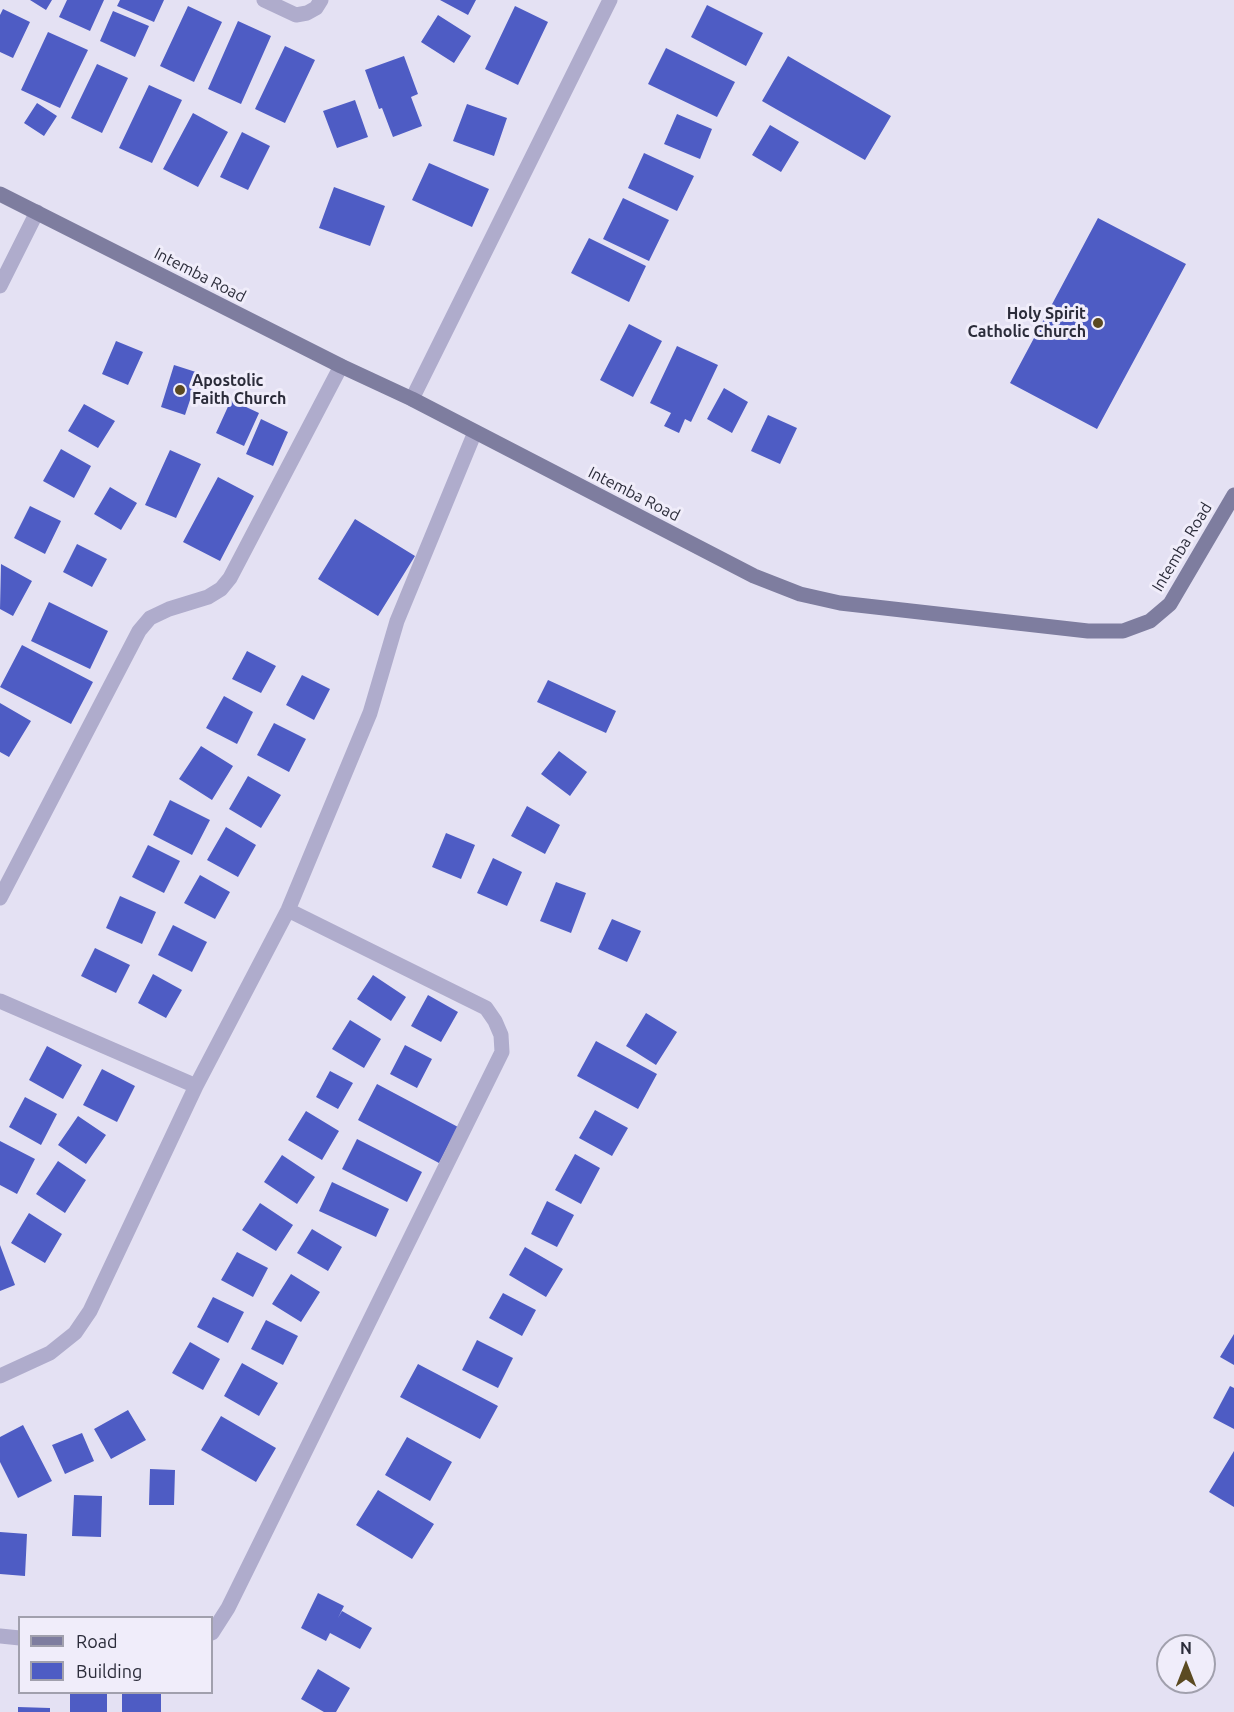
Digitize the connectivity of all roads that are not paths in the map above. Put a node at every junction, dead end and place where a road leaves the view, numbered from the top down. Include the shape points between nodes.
1 (264, 0) edge
2 (321, 0) edge
3 (610, 0) edge
4 (0, 194) edge
5 (37, 212) junction
6 (0, 286) edge
7 (341, 366) junction
8 (412, 399) junction
9 (475, 432) junction
10 (1234, 495) edge
11 (0, 898) edge
12 (288, 910) junction
13 (0, 1001) edge
14 (196, 1086) junction
15 (0, 1376) edge
16 (213, 1630) edge
17 (0, 1636) edge
18 (18, 1638) edge

1 - 2 street via 297,15 316,8
3 - 8 street
4 - 5 street, Intemba Road
5 - 6 street
5 - 7 street, Intemba Road
7 - 8 street, Intemba Road
7 - 11 street via 230,578 208,597 150,618 139,631
8 - 9 street, Intemba Road
9 - 10 street, Intemba Road via 754,576 800,594 840,603 1088,632 1123,631 1150,621 1170,604
9 - 12 street via 397,621 370,713
12 - 14 street
12 - 16 street via 486,1008 501,1035 502,1052 228,1608
13 - 14 street
14 - 15 street via 90,1311 75,1333 50,1353
17 - 18 street

